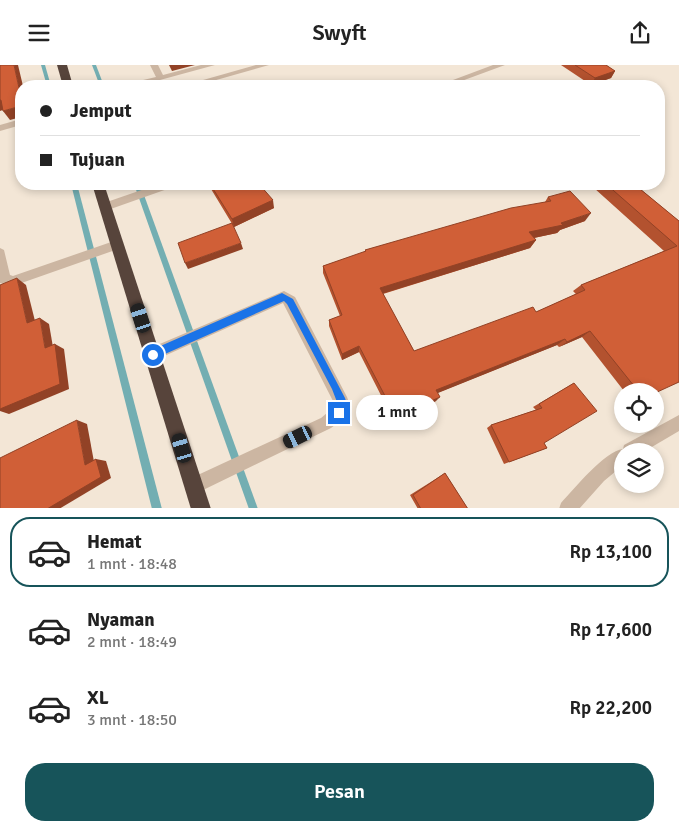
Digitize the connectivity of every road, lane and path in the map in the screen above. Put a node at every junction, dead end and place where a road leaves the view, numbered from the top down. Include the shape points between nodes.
1 (62, 65) edge
2 (154, 65) edge
3 (210, 65) edge
4 (223, 65) edge
5 (265, 65) edge
6 (501, 65) edge
7 (230, 75) junction
8 (160, 78) junction
9 (66, 80) edge
10 (152, 80) edge
11 (210, 80) edge
12 (458, 80) edge
13 (15, 124) edge
14 (0, 129) edge
15 (100, 190) edge
16 (152, 190) edge
17 (105, 207) junction
18 (117, 245) junction
19 (0, 253) edge
20 (153, 355) junction
21 (679, 423) edge
22 (644, 443) edge
23 (614, 462) edge
24 (193, 486) junction
25 (200, 508) edge
26 (568, 508) edge

1 - 9 highway
2 - 8 street
3 - 8 street
4 - 7 street
5 - 7 street
6 - 12 street
7 - 11 street
8 - 10 street
13 - 14 street
15 - 17 highway
16 - 17 street
17 - 18 highway
18 - 19 street via 13,281 4,279
18 - 20 highway
20 - 24 highway
20 - 24 street via 284,297 290,301 342,401 339,413 326,423
21 - 22 street
23 - 26 street
24 - 25 highway

